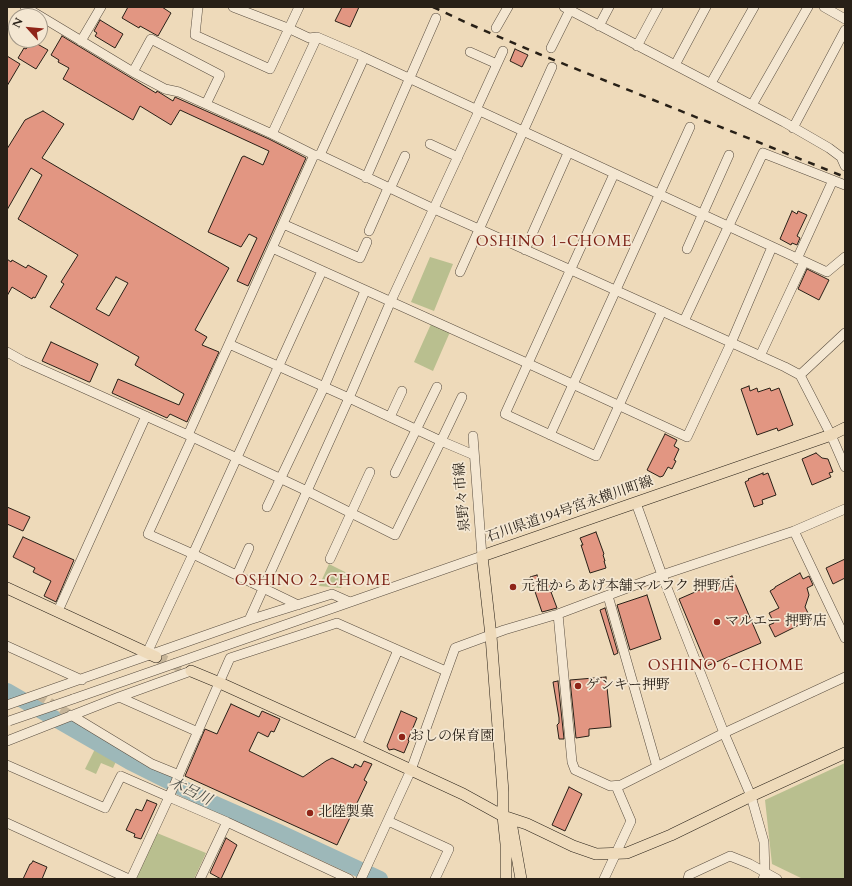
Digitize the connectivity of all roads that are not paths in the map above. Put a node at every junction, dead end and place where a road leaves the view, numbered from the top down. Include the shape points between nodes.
1 (101, 7) edge
2 (198, 7) edge
3 (233, 7) edge
4 (299, 7) edge
5 (508, 7) edge
6 (609, 7) edge
7 (658, 7) edge
8 (706, 7) edge
9 (754, 7) edge
10 (808, 7) edge
11 (824, 7) edge
12 (244, 9) edge
13 (567, 9) edge
14 (436, 18) dead end
15 (845, 18) edge
16 (48, 21) edge
17 (599, 26) junction
18 (496, 28) dead end
19 (290, 29) junction
20 (845, 30) edge
21 (317, 37) junction
22 (81, 41) junction
23 (637, 46) junction
24 (551, 48) dead end
25 (503, 50) dead end
26 (470, 52) dead end
27 (364, 58) junction
28 (497, 64) junction
29 (675, 65) junction
30 (552, 67) dead end
31 (133, 72) junction
32 (410, 79) junction
33 (710, 83) junction
34 (206, 104) junction
35 (752, 105) junction
36 (478, 110) junction
37 (690, 127) dead end
38 (793, 128) junction
39 (524, 132) junction
40 (272, 134) junction
41 (430, 144) dead end
42 (568, 153) junction
43 (317, 155) junction
44 (730, 155) dead end
45 (405, 156) dead end
46 (458, 157) junction
47 (845, 166) edge
48 (614, 174) junction
49 (366, 178) junction
50 (833, 180) junction
51 (845, 185) edge
52 (389, 188) junction
53 (660, 195) junction
54 (434, 209) junction
55 (702, 215) junction
56 (283, 224) junction
57 (728, 227) junction
58 (479, 229) junction
59 (369, 231) dead end
60 (367, 242) dead end
61 (772, 247) junction
62 (272, 248) junction
63 (687, 249) dead end
64 (525, 250) junction
65 (845, 257) edge
66 (801, 261) junction
67 (571, 270) junction
68 (322, 271) junction
69 (460, 272) dead end
70 (616, 290) junction
71 (365, 291) junction
72 (390, 303) junction
73 (662, 311) junction
74 (684, 321) junction
75 (845, 334) edge
76 (731, 343) junction
77 (229, 344) junction
78 (7, 352) edge
79 (760, 356) junction
80 (527, 363) junction
81 (279, 367) junction
82 (800, 375) junction
83 (574, 385) junction
84 (437, 386) dead end
85 (324, 387) junction
86 (402, 391) dead end
87 (462, 397) dead end
88 (349, 398) junction
89 (620, 406) junction
90 (146, 416) junction
91 (390, 417) junction
92 (845, 428) edge
93 (416, 429) junction
94 (550, 435) junction
95 (831, 435) junction
96 (190, 436) junction
97 (473, 436) dead end
98 (441, 441) junction
99 (474, 455) junction
100 (238, 459) junction
101 (845, 467) edge
102 (370, 472) dead end
103 (395, 473) dead end
104 (280, 479) junction
105 (307, 491) junction
106 (636, 503) junction
107 (267, 507) dead end
108 (845, 509) edge
109 (351, 513) junction
110 (794, 531) junction
111 (249, 548) dead end
112 (193, 554) junction
113 (482, 556) junction
114 (330, 559) dead end
115 (237, 575) junction
116 (662, 575) junction
117 (7, 588) edge
118 (263, 588) junction
119 (608, 596) junction
120 (350, 602) junction
121 (298, 605) junction
122 (335, 607) junction
123 (58, 611) junction
124 (558, 614) junction
125 (249, 620) junction
126 (337, 623) junction
127 (490, 636) junction
128 (845, 638) edge
129 (7, 646) edge
130 (398, 650) junction
131 (152, 655) junction
132 (191, 671) joint
133 (446, 671) junction
134 (845, 677) edge
135 (82, 680) junction
136 (220, 683) junction
137 (119, 697) junction
138 (11, 704) edge
139 (69, 716) junction
140 (7, 722) edge
141 (198, 732) junction
142 (724, 733) junction
143 (7, 740) edge
144 (357, 745) junction
145 (845, 753) edge
146 (7, 765) edge
147 (657, 767) junction
148 (411, 770) junction
149 (178, 776) junction
150 (616, 786) junction
151 (170, 794) junction
152 (751, 796) junction
153 (503, 816) junction
154 (388, 821) junction
155 (227, 822) junction
156 (7, 823) edge
157 (615, 854) junction
158 (764, 876) edge
159 (130, 879) edge
160 (200, 879) edge
161 (349, 879) edge
162 (362, 879) edge
163 (435, 879) edge
164 (506, 879) edge
165 (521, 879) edge
166 (604, 879) edge
167 (688, 879) edge
168 (777, 879) edge

1 - 22 street
2 - 19 street via 195,34 270,69
3 - 12 street
4 - 19 street
5 - 18 street
6 - 17 street
7 - 23 street
8 - 29 street
9 - 33 street
10 - 35 street
11 - 15 street
12 - 19 street
13 - 17 street
13 - 24 street
14 - 32 street
16 - 22 street
17 - 23 street
19 - 21 street via 309,38
20 - 38 street
21 - 27 street
21 - 40 street
22 - 31 street
23 - 29 street
25 - 28 street
26 - 28 street
27 - 32 street
27 - 43 street
28 - 36 street
29 - 33 street
30 - 39 street
31 - 34 street via 165,89
31 - 34 street via 152,39 220,75
32 - 36 street
32 - 49 street
33 - 35 street
34 - 40 street
35 - 38 street
36 - 39 street
36 - 46 street
37 - 53 street
38 - 47 street via 829,148 841,157
39 - 42 street
39 - 58 street
40 - 43 street
41 - 46 street
42 - 48 street
42 - 64 street
43 - 49 street
43 - 56 street
44 - 55 street
45 - 52 street
46 - 54 street
48 - 53 street
48 - 67 street
49 - 52 street
50 - 51 street
50 - 57 street via 762,153
50 - 66 street
52 - 54 street
52 - 59 street
53 - 55 street
53 - 70 street
54 - 58 street
54 - 72 street
55 - 57 street
55 - 63 street
56 - 60 street via 360,258
56 - 62 street
57 - 61 street
57 - 74 street
58 - 64 street
58 - 69 street
61 - 66 street
61 - 76 street
62 - 68 street
62 - 77 street
64 - 67 street
65 - 66 street via 827,272
66 - 79 street
67 - 70 street
67 - 80 street
68 - 71 street
68 - 81 street
70 - 73 street
70 - 83 street
71 - 72 street
71 - 85 street
72 - 80 street
72 - 88 street
73 - 74 street
73 - 89 street
74 - 76 street
75 - 82 street
76 - 79 street
76 - 89 street via 687,438
77 - 81 street
77 - 96 street
78 - 90 street
79 - 82 street
80 - 83 street
80 - 94 street via 505,414
81 - 85 street
81 - 100 street
82 - 95 street
83 - 89 street
83 - 94 street
84 - 93 street
85 - 88 street
85 - 104 street
86 - 91 street
87 - 98 street
88 - 91 street
88 - 105 street
89 - 94 street via 596,456
90 - 96 street
90 - 123 street
91 - 93 street
92 - 95 main road, 石川県道194号宮永横川町線
93 - 98 street
93 - 103 street
95 - 101 street
95 - 106 main road, 石川県道194号宮永横川町線
96 - 100 street
96 - 112 street via 148,534
97 - 99 street, 泉野々市線
98 - 99 street
98 - 109 street via 395,535
99 - 113 street, 泉野々市線
100 - 104 street
100 - 112 street
102 - 109 street
104 - 105 street
104 - 107 street
105 - 109 street
105 - 118 street
106 - 113 main road, 石川県道194号宮永横川町線
106 - 116 street
108 - 110 street
109 - 114 street
110 - 116 street
110 - 128 street
111 - 115 street
112 - 115 street
112 - 131 street
113 - 120 street
113 - 127 main road, 石川県道194号宮永横川町線
115 - 118 street
116 - 119 street
116 - 142 street
117 - 123 main road
118 - 121 street
118 - 125 street
119 - 124 street
119 - 147 street
120 - 121 street via 332,594
120 - 122 street
121 - 125 street
122 - 126 street
122 - 140 street, bridge
123 - 131 main road
124 - 127 street
124 - 150 street via 572,762 575,770 610,786
125 - 131 street
126 - 130 street
126 - 136 street via 230,658
127 - 133 street via 455,648
127 - 153 main road, 石川県道194号宮永横川町線
129 - 135 street
130 - 133 street
130 - 144 street
131 - 135 street
132 - 136 main road
132 - 137 street
133 - 148 street
134 - 142 street
135 - 138 street
136 - 141 street
136 - 144 main road
137 - 139 street
137 - 141 street
139 - 143 street
139 - 149 street via 152,764
141 - 149 street
142 - 147 street
142 - 152 street
144 - 148 main road
145 - 152 main road
146 - 151 street via 105,808 121,776
147 - 150 street
148 - 153 main road
148 - 154 street
149 - 151 street
150 - 157 street via 630,821
151 - 155 street
151 - 159 street
152 - 157 main road via 671,835 627,853
152 - 158 street via 764,842
153 - 157 main road via 596,854
153 - 164 main road, 石川県道194号宮永横川町線
153 - 165 main road via 512,828
154 - 162 street
154 - 163 street via 449,849
155 - 160 street
155 - 161 street
156 - 159 street
157 - 166 street
158 - 167 street via 750,864 730,856 690,875
158 - 168 street

